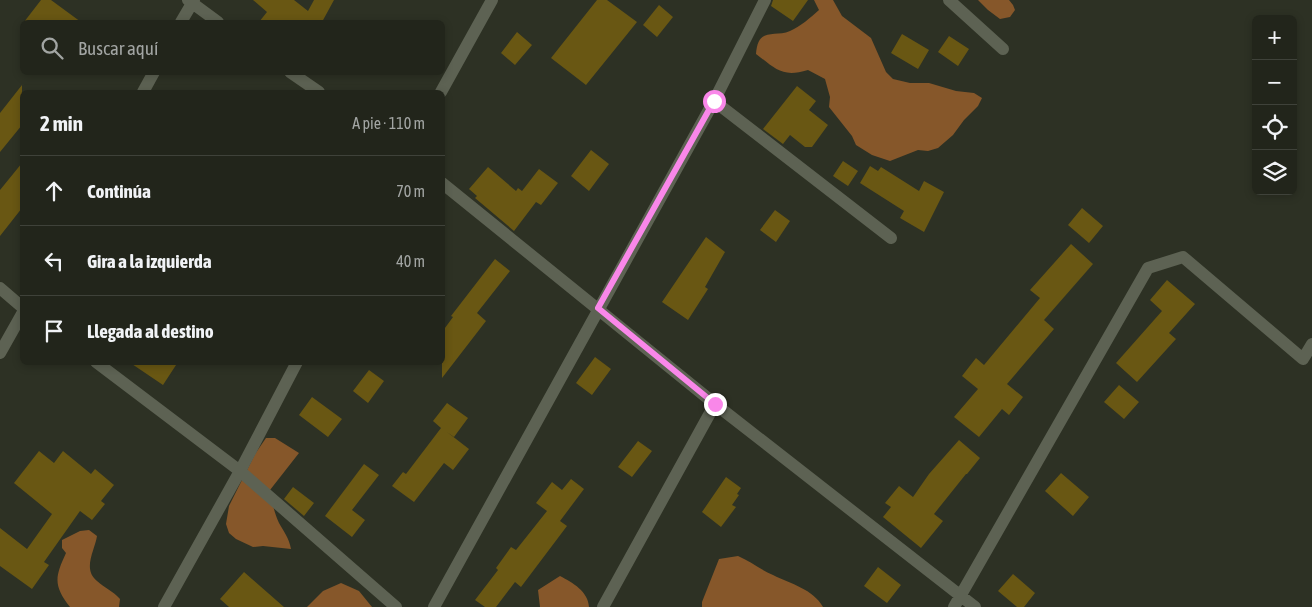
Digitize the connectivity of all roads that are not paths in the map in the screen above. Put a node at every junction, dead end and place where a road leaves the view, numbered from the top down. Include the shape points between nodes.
1 (492, 0) edge
2 (765, 0) edge
3 (949, 0) edge
4 (191, 1) edge
5 (182, 20) edge
6 (215, 20) edge
7 (1004, 49) dead end
8 (152, 75) edge
9 (294, 75) edge
10 (144, 90) edge
11 (316, 90) edge
12 (442, 90) edge
13 (714, 101) junction
14 (445, 185) edge
15 (891, 238) dead end
16 (0, 288) edge
17 (20, 305) edge
18 (598, 308) junction
19 (20, 318) edge
20 (1312, 344) edge
21 (0, 353) edge
22 (1308, 362) edge
23 (100, 365) edge
24 (295, 365) edge
25 (715, 404) junction
26 (240, 471) junction
27 (957, 602) edge
28 (164, 607) edge
29 (396, 607) edge
30 (434, 607) edge
31 (603, 607) edge
32 (975, 607) edge

1 - 12 street
2 - 13 street
3 - 7 street
4 - 5 street
4 - 6 street
8 - 10 street
9 - 11 street
13 - 15 street
13 - 18 street
14 - 18 street
16 - 17 street
18 - 25 street
18 - 30 street
19 - 21 street
20 - 22 street
22 - 27 street via 1183,257 1148,268
23 - 26 street
24 - 26 street
25 - 27 street
25 - 31 street
26 - 28 street
26 - 29 street
27 - 32 street

